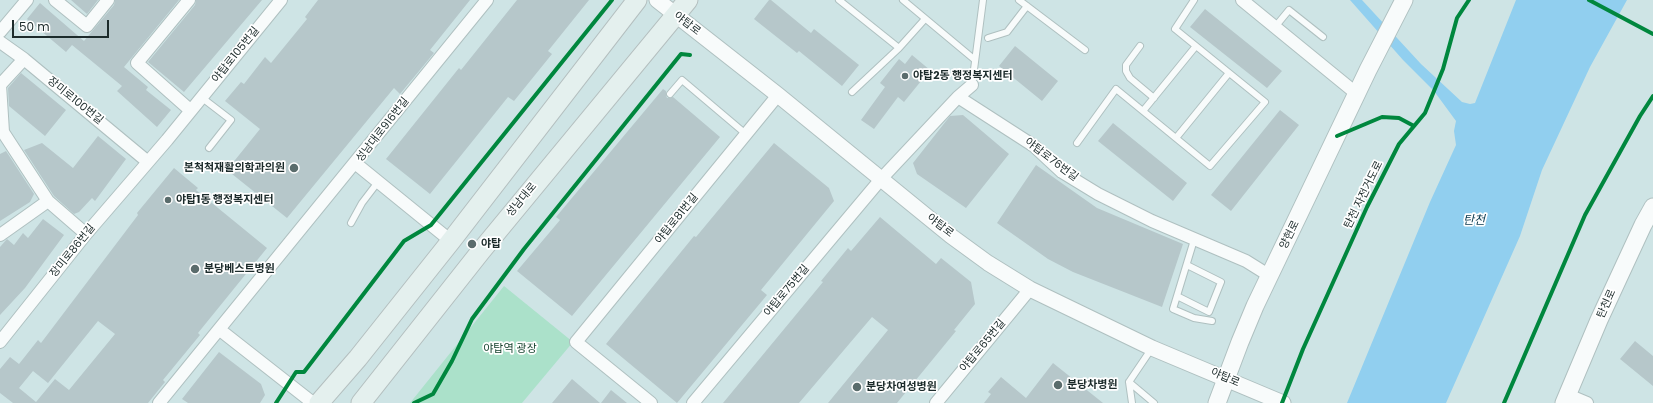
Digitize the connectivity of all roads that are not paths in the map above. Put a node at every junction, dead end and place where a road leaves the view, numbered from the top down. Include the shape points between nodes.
1 (27, 0) edge
2 (55, 0) edge
3 (108, 0) edge
4 (189, 0) edge
5 (281, 0) edge
6 (487, 0) edge
7 (637, 0) edge
8 (657, 0) edge
9 (688, 0) edge
10 (839, 0) edge
11 (903, 0) edge
12 (984, 0) edge
13 (1019, 0) edge
14 (1194, 0) edge
15 (1242, 0) edge
16 (1404, 0) edge
17 (1027, 6) junction
18 (675, 15) junction
19 (925, 19) junction
20 (1275, 27) junction
21 (0, 32) edge
22 (1324, 36) dead end
23 (988, 38) dead end
24 (0, 42) edge
25 (1140, 46) dead end
26 (1196, 46) junction
27 (899, 48) junction
28 (1085, 50) dead end
29 (24, 59) junction
30 (975, 60) junction
31 (1229, 73) junction
32 (0, 85) edge
33 (972, 85) joint
34 (852, 92) dead end
35 (670, 94) dead end
36 (1357, 94) junction
37 (778, 95) junction
38 (958, 97) junction
39 (201, 98) junction
40 (1154, 98) junction
41 (190, 110) junction
42 (1143, 111) junction
43 (2, 132) edge
44 (747, 134) junction
45 (1176, 138) junction
46 (1077, 143) dead end
47 (209, 148) dead end
48 (148, 162) junction
49 (355, 163) junction
50 (881, 179) junction
51 (378, 182) junction
52 (48, 201) junction
53 (1653, 207) edge
54 (351, 223) dead end
55 (86, 234) junction
56 (0, 235) edge
57 (1194, 240) junction
58 (451, 241) junction
59 (1187, 265) junction
60 (1270, 276) junction
61 (1030, 289) junction
62 (1177, 296) junction
63 (1212, 321) dead end
64 (220, 330) junction
65 (0, 342) edge
66 (1152, 348) junction
67 (1227, 379) junction
68 (1129, 382) junction
69 (1566, 399) edge
70 (159, 403) edge
71 (314, 403) edge
72 (319, 403) edge
73 (361, 403) edge
74 (651, 403) edge
75 (693, 403) edge
76 (936, 403) edge
77 (1132, 403) edge
78 (1154, 403) edge
79 (1218, 403) edge
80 (1283, 403) edge
81 (1587, 403) edge

1 - 21 street
2 - 3 street via 87,26
4 - 41 street via 137,63
5 - 39 street, 야탑로105번길
6 - 49 street, 성남대로916번길
7 - 58 main road
8 - 18 street, 야탑로
9 - 18 main road, 성남대로
10 - 27 lane
11 - 19 lane
12 - 30 lane
13 - 17 lane
14 - 26 lane via 1175,29
15 - 20 street
16 - 36 main road, 양현로
17 - 23 lane via 1006,32
17 - 28 lane
18 - 37 street, 야탑로
18 - 73 main road, 성남대로 via 481,251
19 - 27 lane
19 - 30 lane
20 - 22 lane via 1289,10
20 - 36 street
24 - 29 street, 장미로100번길
25 - 40 lane via 1126,65 1126,71 1130,78
26 - 31 lane
26 - 40 lane
27 - 34 lane
29 - 32 street
29 - 48 street, 장미로100번길
30 - 33 lane
31 - 45 lane
31 - 45 lane via 1265,102 1210,166
32 - 43 street
33 - 38 street
35 - 44 lane via 682,80
36 - 60 main road, 양현로
37 - 44 street, 야탑로81번길
37 - 50 street, 야탑로
38 - 50 street
38 - 57 street, 야탑로76번길 via 1034,146 1062,172 1098,194
39 - 41 street, 야탑로105번길
39 - 47 lane via 231,120
40 - 42 lane
41 - 48 street, 야탑로105번길
42 - 45 lane
42 - 46 lane via 1116,89
43 - 52 street
44 - 74 street, 야탑로81번길 via 576,342
48 - 55 street, 장미로86번길
49 - 51 street, 성남대로916번길
49 - 64 street
50 - 61 street, 야탑로 via 951,236
50 - 75 street, 야탑로75번길
51 - 54 lane
51 - 58 street, 성남대로916번길
52 - 55 street
52 - 56 street
53 - 69 main road, 탄천로 via 1599,320
55 - 65 street, 장미로86번길
57 - 59 lane
57 - 60 street, 야탑로76번길 via 1246,261
58 - 72 main road
59 - 62 lane
59 - 62 lane via 1221,282 1209,312
60 - 67 main road, 양현로 via 1240,342
61 - 66 street, 야탑로
61 - 76 street, 야탑로65번길
62 - 63 lane via 1173,309 1194,318
64 - 70 street
64 - 71 street
66 - 67 street, 야탑로
66 - 68 lane
67 - 79 main road, 양현로
67 - 80 street, 야탑로
68 - 77 lane
68 - 78 lane
69 - 81 street

